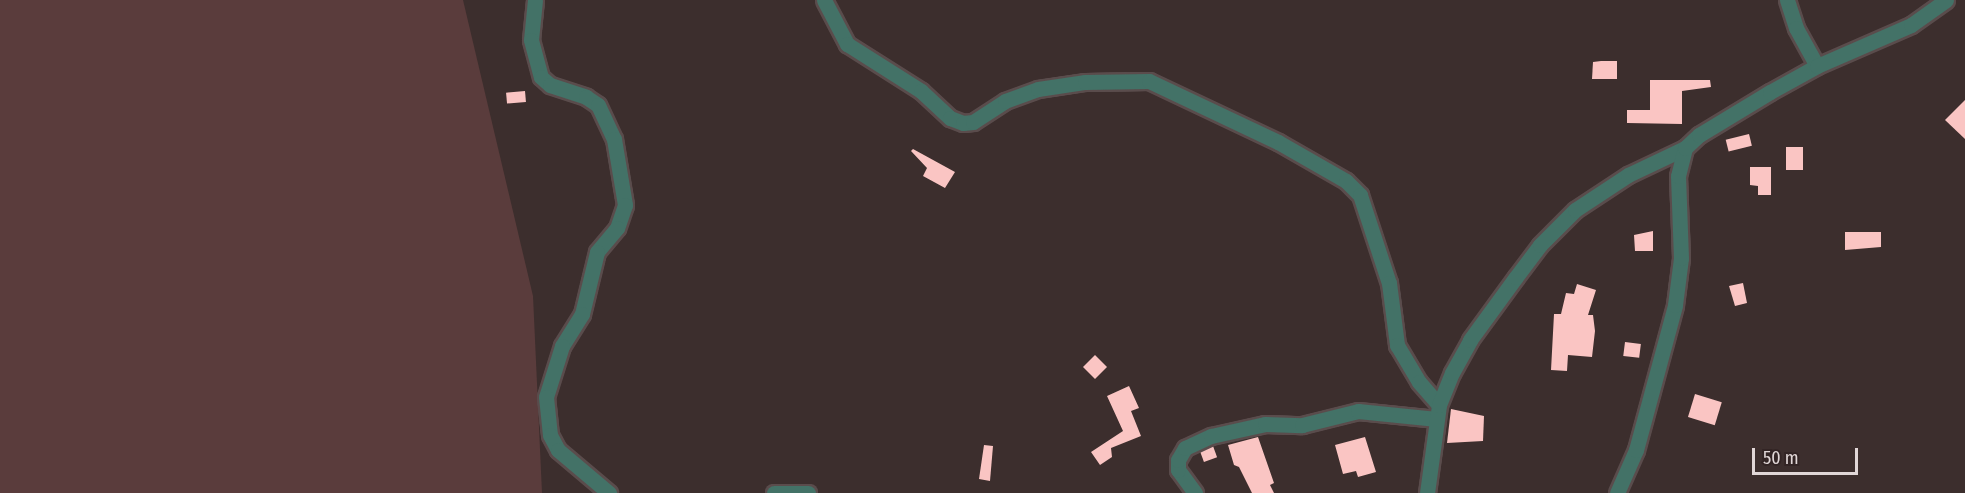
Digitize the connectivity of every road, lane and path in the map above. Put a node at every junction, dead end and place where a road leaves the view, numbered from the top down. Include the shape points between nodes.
1 (535, 0) edge
2 (824, 0) edge
3 (1787, 0) edge
4 (1946, 0) edge
5 (1817, 66) junction
6 (1685, 148) junction
7 (1438, 412) junction
8 (609, 493) edge
9 (774, 493) edge
10 (808, 493) edge
11 (1195, 493) edge
12 (1427, 493) edge
13 (1617, 493) edge

1 - 8 street via 531,40 542,77 550,85 598,105 614,139 625,205 617,228 597,252 582,314 562,346 546,397 550,435 558,450
2 - 7 street via 847,44 921,90 950,118 963,123 1038,89 1085,82 1149,81 1278,142 1346,181 1360,195 1389,283 1397,345
3 - 5 street via 1796,28
4 - 5 street via 1911,25
5 - 6 street via 1699,135
6 - 7 street via 1628,175 1575,210 1552,232 1470,340
6 - 13 street via 1678,176 1681,258 1676,305 1636,450
7 - 11 street via 1358,411 1302,425 1265,424 1211,436 1185,448 1178,460 1178,470
7 - 12 street
9 - 10 street

